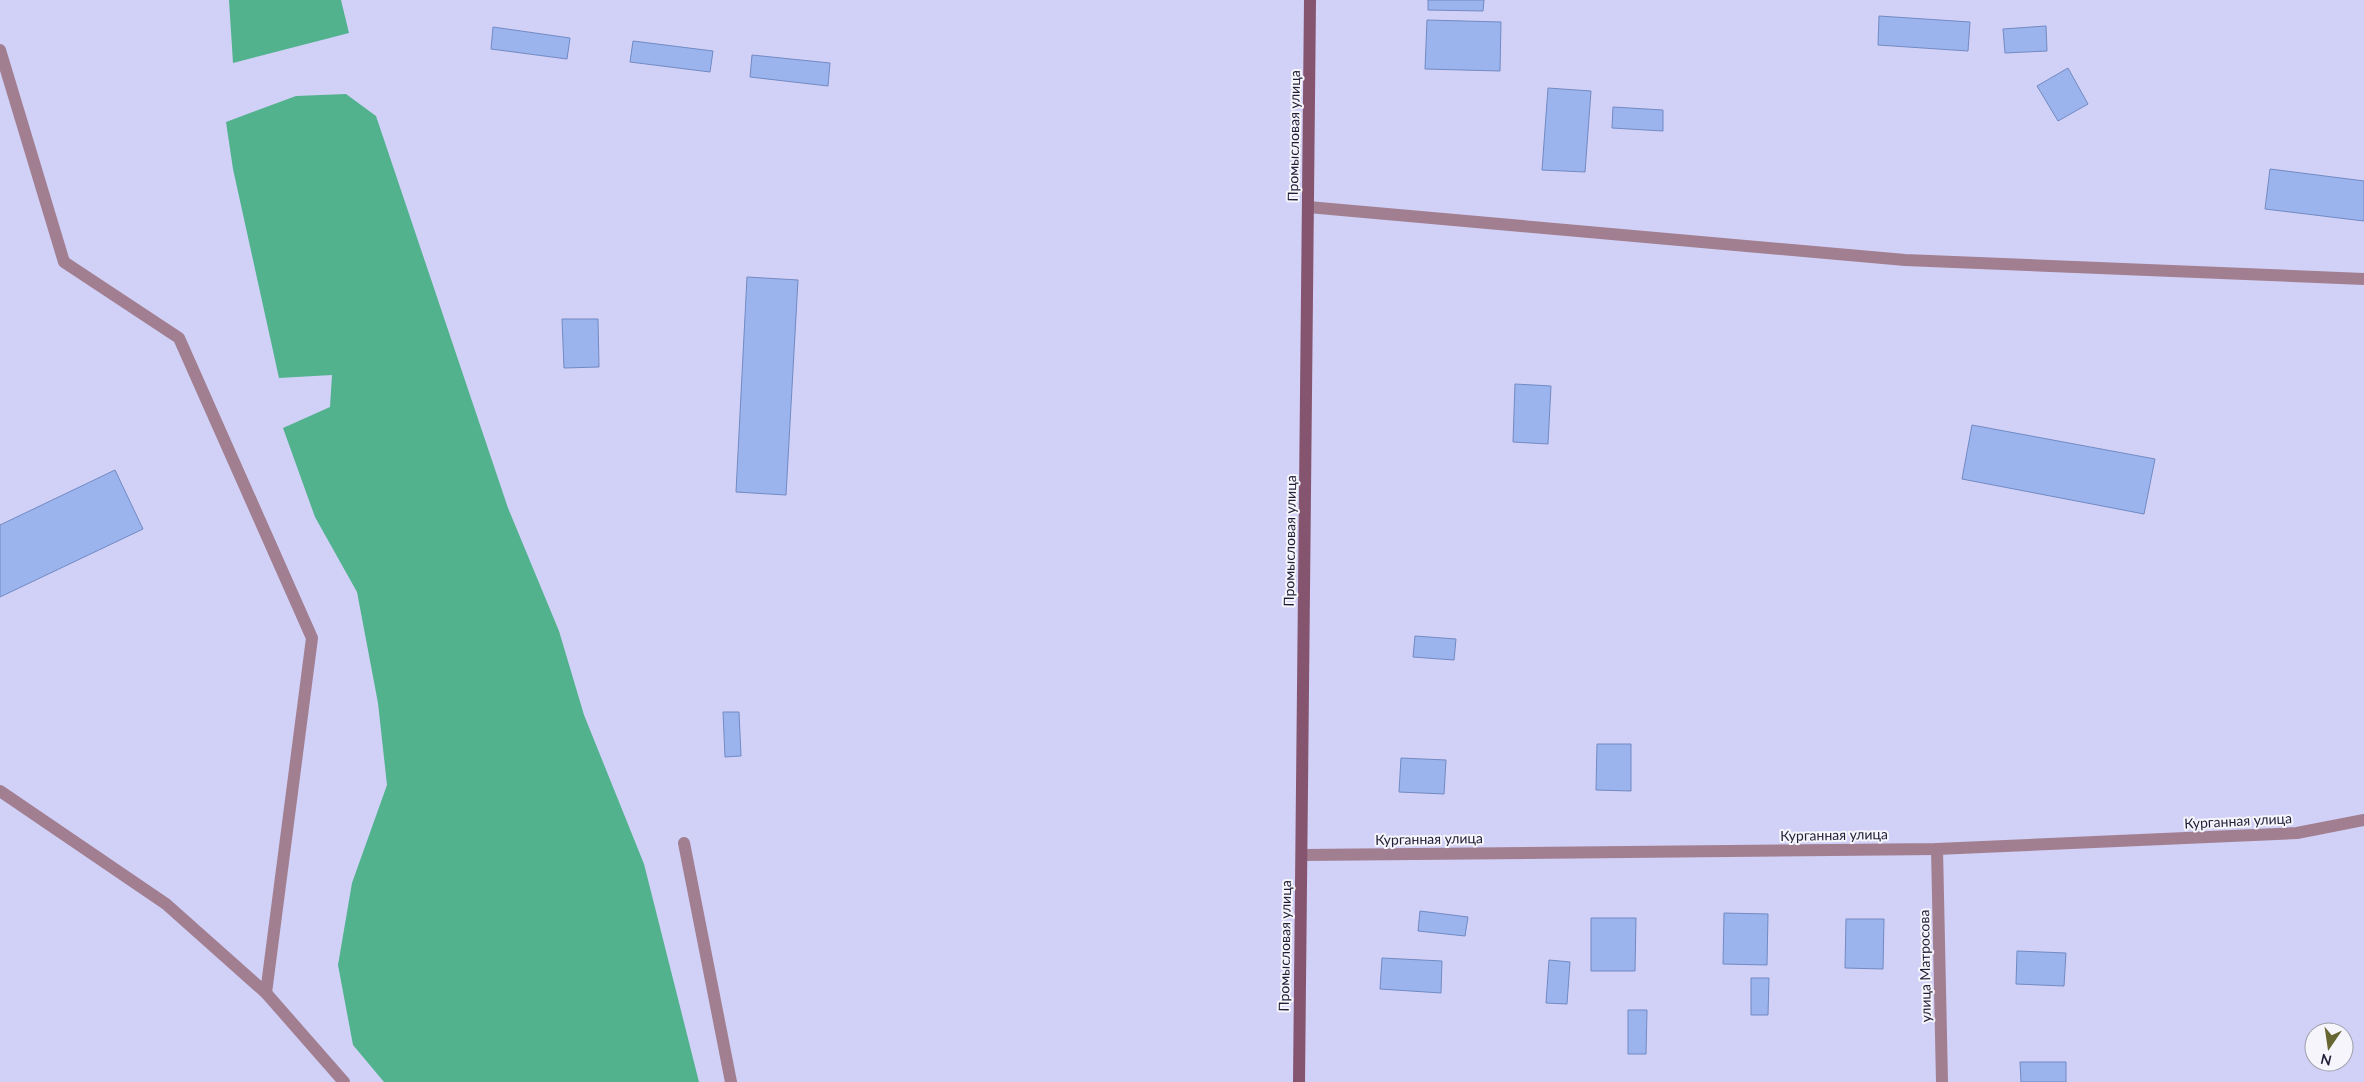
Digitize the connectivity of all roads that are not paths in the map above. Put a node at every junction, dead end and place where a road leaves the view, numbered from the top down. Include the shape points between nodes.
1 (1310, 0) edge
2 (0, 50) edge
3 (1308, 207) junction
4 (2364, 278) edge
5 (0, 791) edge
6 (2364, 820) edge
7 (684, 843) dead end
8 (1937, 849) junction
9 (1302, 855) junction
10 (266, 993) junction
11 (344, 1082) edge
12 (731, 1082) edge
13 (1299, 1082) edge
14 (1942, 1082) edge

1 - 3 main road, Промысловая улица
2 - 10 street via 64,262 179,338 312,638
3 - 4 street via 1905,260
3 - 9 main road, Промысловая улица
5 - 10 street via 166,904
6 - 8 street, Курганная улица via 2297,833
7 - 12 street
8 - 9 street, Курганная улица
8 - 14 street, улица Матросова
9 - 13 main road, Промысловая улица
10 - 11 street

